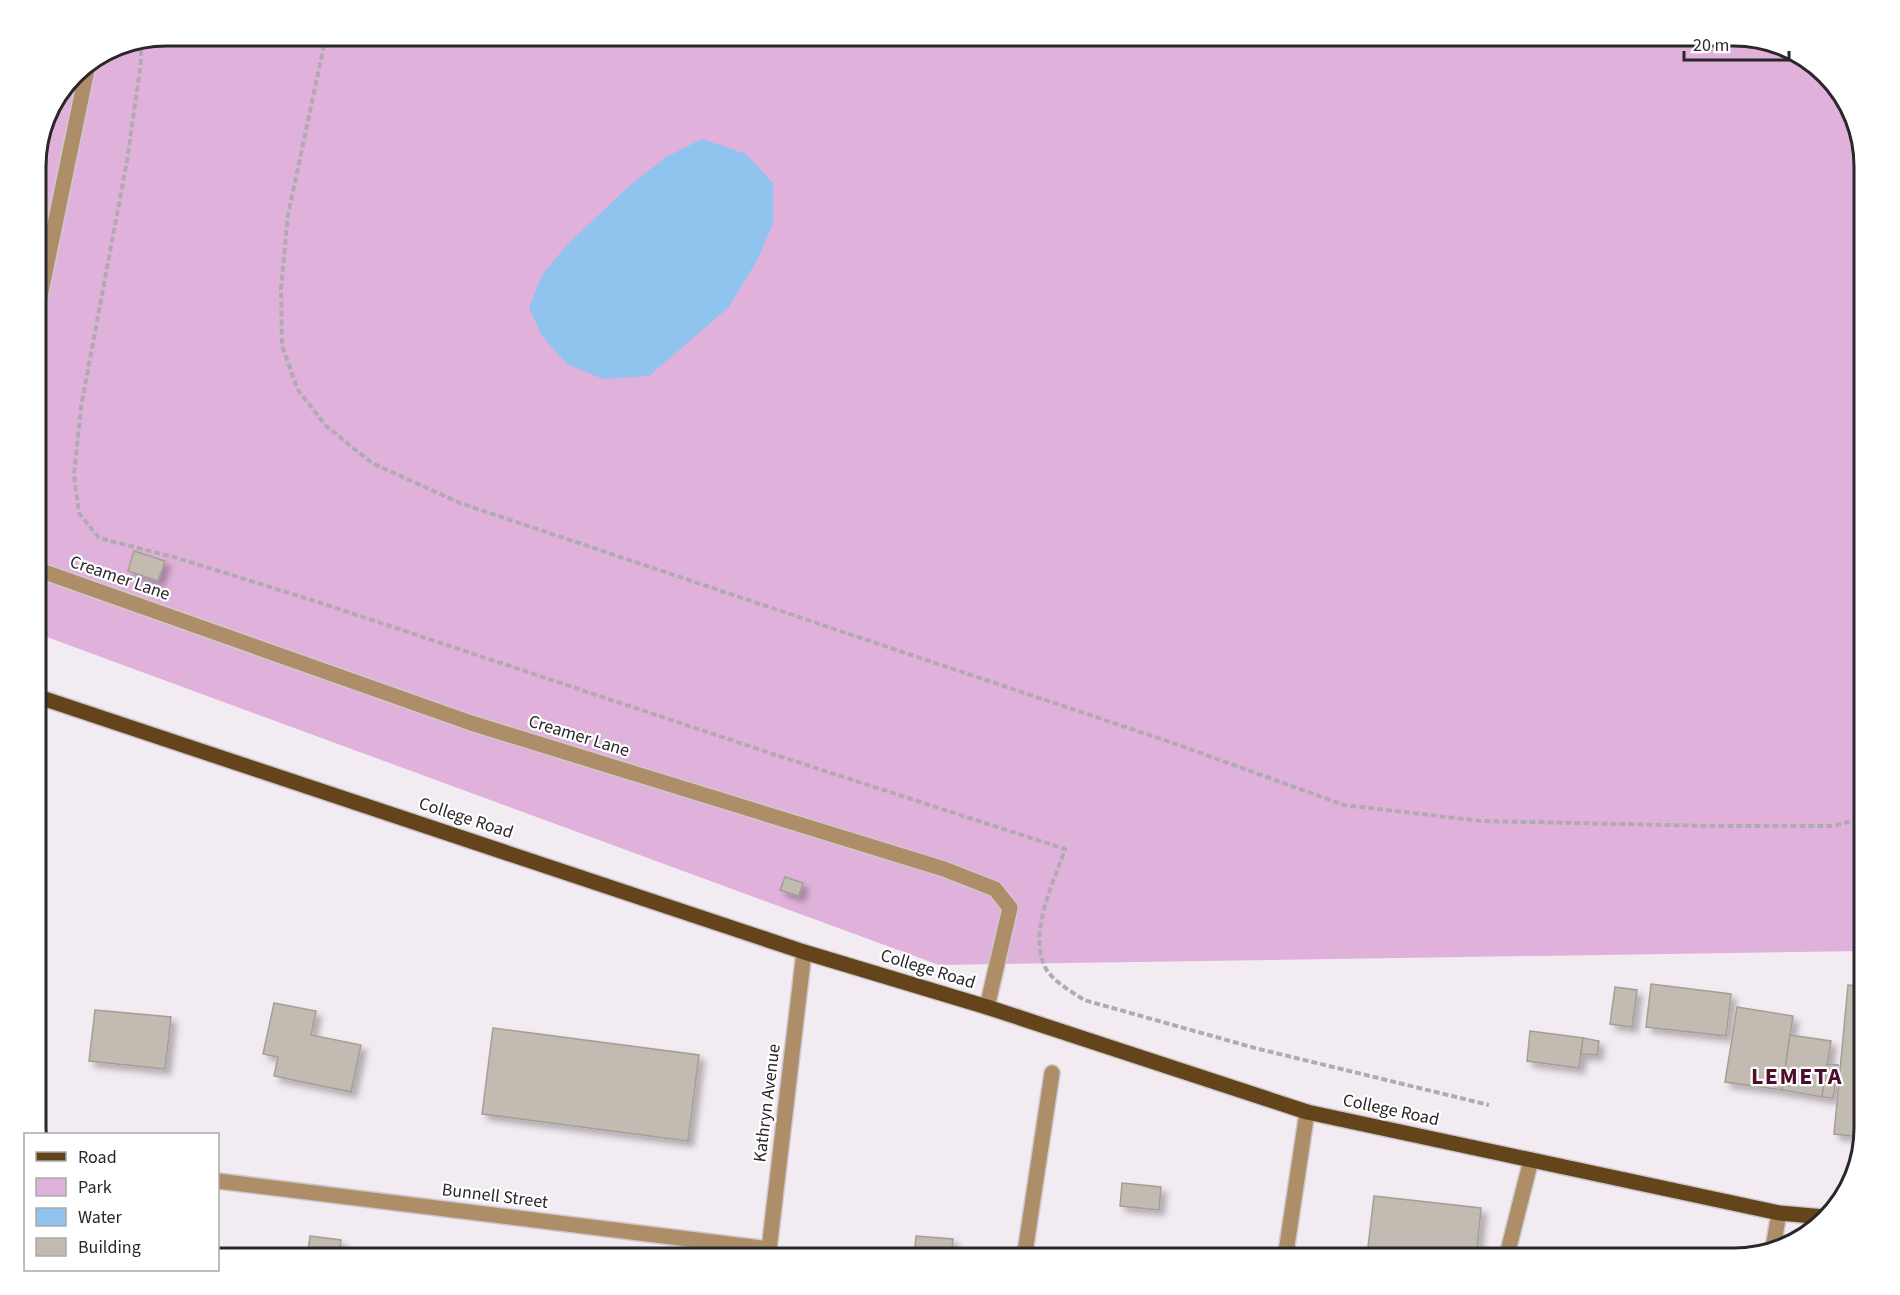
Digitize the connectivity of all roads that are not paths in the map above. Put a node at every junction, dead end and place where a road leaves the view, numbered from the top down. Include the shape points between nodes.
1 (84, 80) edge
2 (47, 262) edge
3 (47, 573) edge
4 (47, 700) edge
5 (804, 952) junction
6 (987, 1007) junction
7 (1052, 1073) dead end
8 (1307, 1112) junction
9 (1531, 1160) junction
10 (219, 1181) edge
11 (1779, 1213) junction
12 (1815, 1216) edge
13 (1774, 1241) edge
14 (723, 1248) edge
15 (769, 1248) edge
16 (1026, 1248) edge
17 (1287, 1248) edge
18 (1509, 1248) edge

1 - 2 street
3 - 6 street, Creamer Lane via 471,723 944,869 995,889 1010,908
4 - 5 main road, College Road
5 - 6 main road, College Road
5 - 15 street, Kathryn Avenue
6 - 8 main road, College Road
7 - 16 street
8 - 9 main road, College Road
8 - 17 street
9 - 11 main road, College Road
9 - 18 street
10 - 14 street, Bunnell Street
11 - 12 main road, College Road
11 - 13 street

